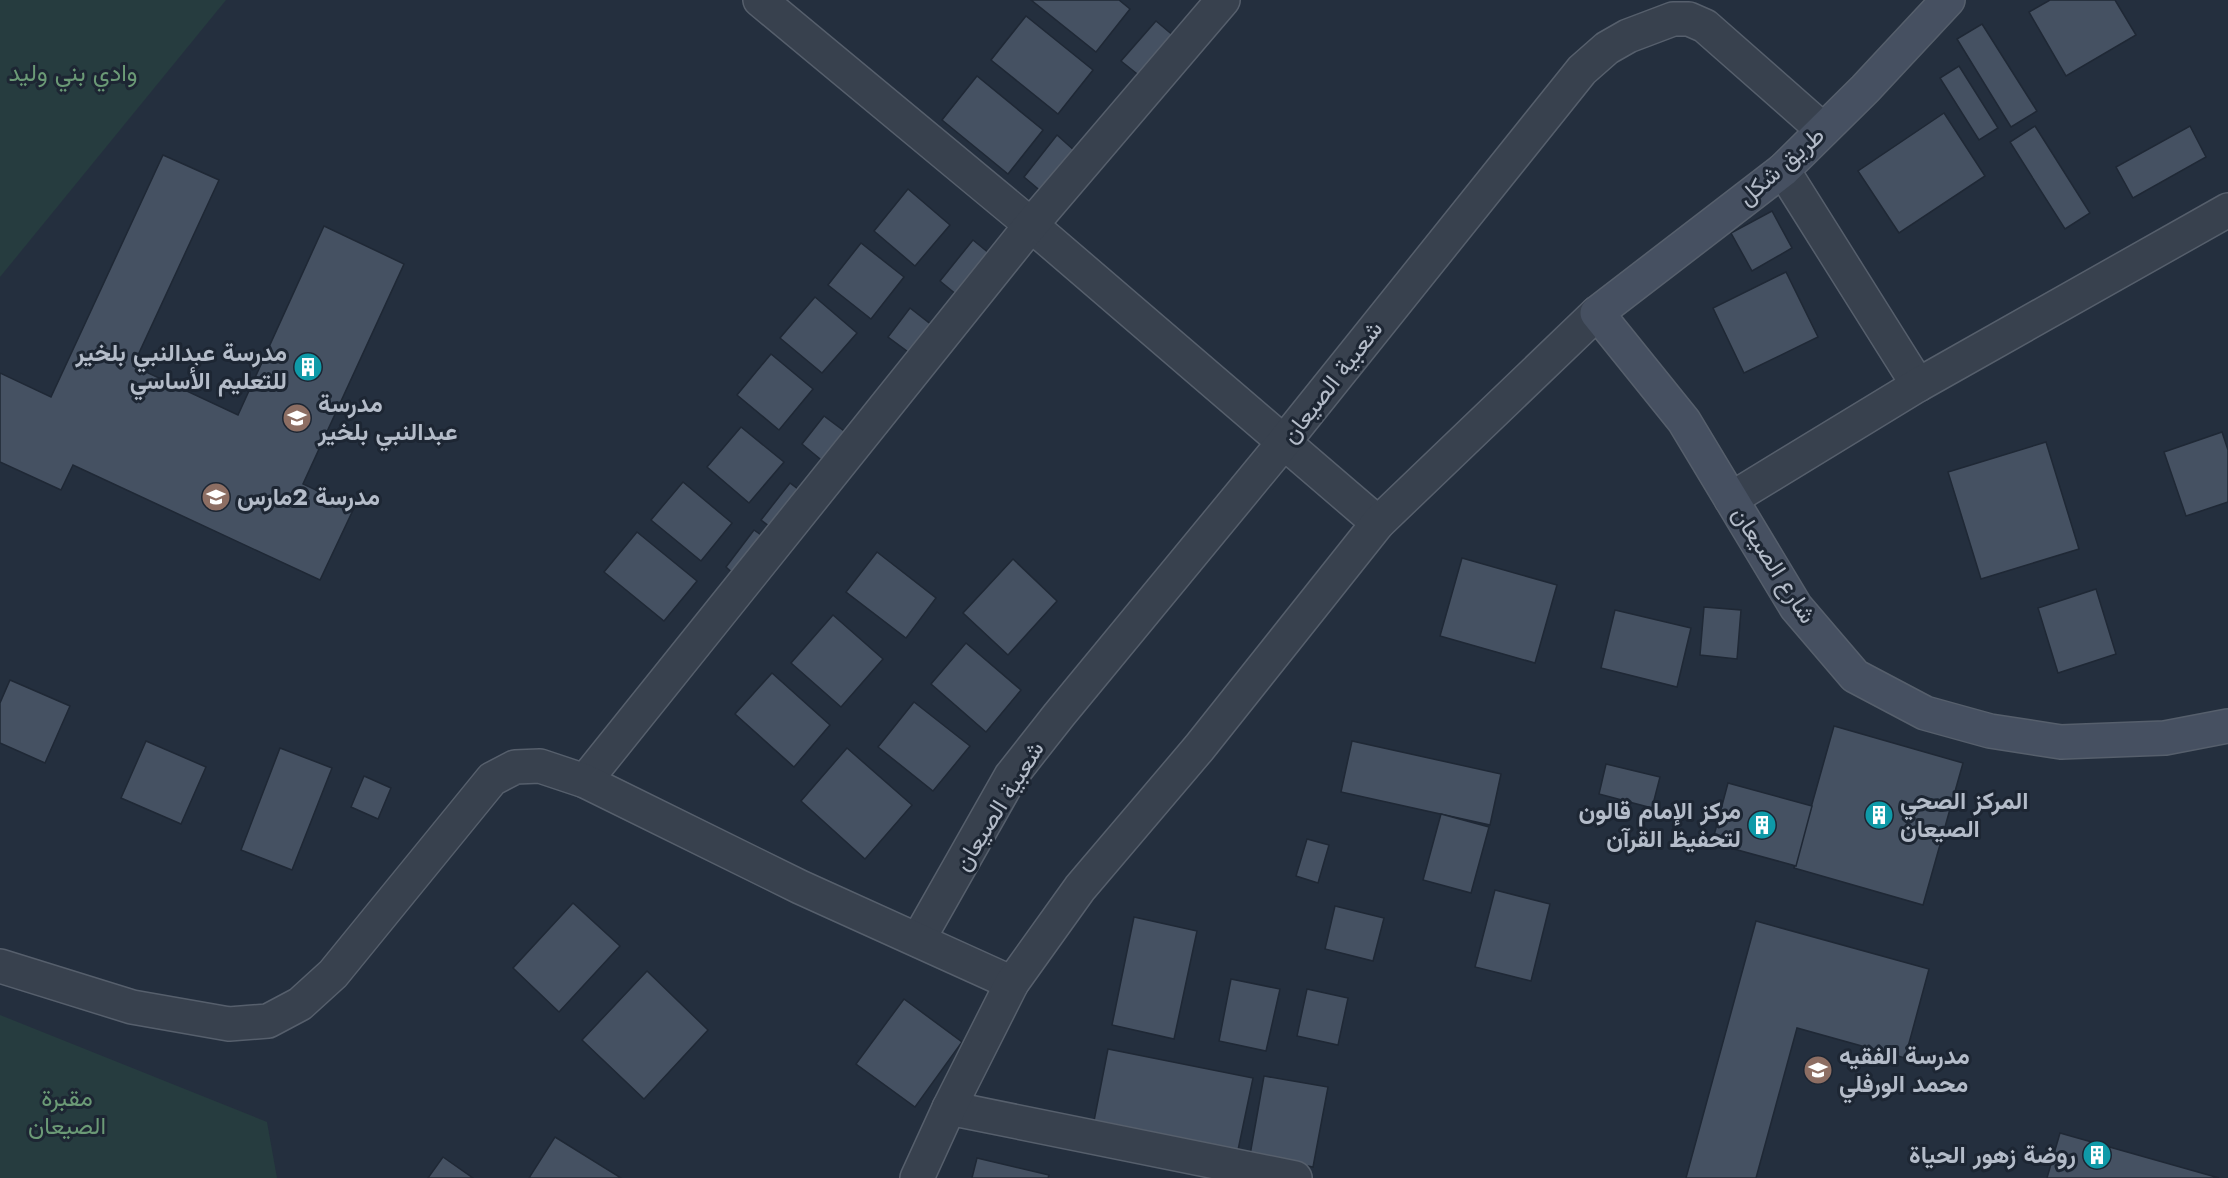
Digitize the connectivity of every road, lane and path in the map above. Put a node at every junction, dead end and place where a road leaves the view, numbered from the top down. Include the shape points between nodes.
1 (760, 0) edge
2 (1223, 0) edge
3 (1948, 0) edge
4 (1823, 130) junction
5 (1783, 170) junction
6 (2228, 210) edge
7 (1031, 225) junction
8 (1597, 313) junction
9 (1918, 384) junction
10 (1284, 442) junction
11 (1731, 499) junction
12 (1378, 523) junction
13 (2228, 726) edge
14 (585, 781) junction
15 (918, 940) junction
16 (0, 966) edge
17 (1012, 983) junction
18 (949, 1108) junction
19 (917, 1178) edge
20 (1295, 1178) edge

1 - 7 street
2 - 7 street
3 - 4 main road, طريق شكل
4 - 5 main road, طريق شكل
4 - 10 street, شعبية الصيعان via 1697,22 1673,19 1614,44 1582,70
5 - 8 main road, طريق شكل
5 - 9 street
6 - 9 street
7 - 10 street
7 - 14 street
8 - 11 main road, شارع الصيعان via 1684,421
8 - 12 street
9 - 11 street
10 - 12 street
10 - 15 street, شعبية الصيعان via 1011,777
11 - 13 main road, شارع الصيعان via 1796,607 1856,676 1925,713 1990,731 2061,742 2165,738
12 - 17 street via 1199,748 1080,888
14 - 15 street
14 - 16 street via 540,766 515,767 492,779 333,974 300,1004 268,1021 230,1024 132,1007
15 - 17 street
17 - 18 street
18 - 19 street
18 - 20 street

